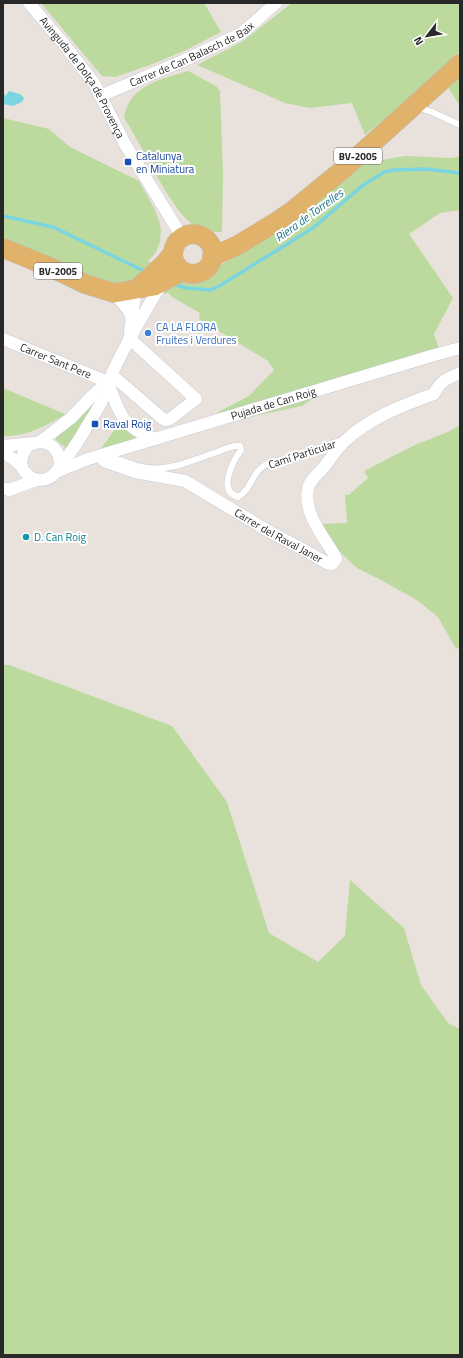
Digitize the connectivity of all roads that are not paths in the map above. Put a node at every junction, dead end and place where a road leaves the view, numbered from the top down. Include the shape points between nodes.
1 (29, 3) edge
2 (276, 3) edge
3 (460, 64) edge
4 (100, 96) junction
5 (415, 106) junction
6 (460, 125) edge
7 (182, 236) junction
8 (249, 238) junction
9 (206, 239) junction
10 (3, 248) edge
11 (173, 253) junction
12 (212, 257) junction
13 (182, 271) junction
14 (164, 281) junction
15 (136, 289) junction
16 (114, 293) junction
17 (132, 319) junction
18 (129, 338) junction
19 (3, 339) edge
20 (460, 348) edge
21 (460, 373) edge
22 (110, 379) junction
23 (156, 439) junction
24 (344, 441) junction
25 (37, 442) junction
26 (3, 446) edge
27 (57, 451) junction
28 (3, 452) edge
29 (70, 455) junction
30 (102, 455) junction
31 (88, 459) junction
32 (22, 468) junction
33 (58, 470) junction
34 (36, 480) junction
35 (5, 491) edge

1 - 4 street, Avinguda de Dolça de Provença via 87,72
2 - 4 street, Carrer de Can Balasch de Baix via 242,34
3 - 5 main road, BV-2005
4 - 7 street, Avinguda de Dolça de Provença via 125,144
5 - 6 lane
5 - 8 main road, BV-2005 via 316,192 276,222
7 - 9 main road, BV-2005 via 193,234
7 - 11 main road via 176,243
8 - 9 main road, BV-2005
8 - 12 main road, BV-2005 via 238,246
9 - 12 main road via 211,247
10 - 16 main road, BV-2005 via 85,284
11 - 13 main road via 176,265
11 - 15 main road
12 - 13 main road, BV-2005 via 209,264 199,272
13 - 14 main road, BV-2005
14 - 15 main road, BV-2005 via 154,286
14 - 18 street
15 - 16 main road, BV-2005
15 - 17 street
16 - 17 street
17 - 18 street
18 - 22 street
18 - 22 street, Carrer Sant Pere via 196,399 166,420
19 - 22 street, Carrer Sant Pere
20 - 23 street, Pujada de Can Roig
21 - 24 street, Carrer del Raval Janer via 441,383 434,394 370,422
22 - 23 street via 115,404 122,417 143,435
22 - 25 street via 67,422
22 - 29 street via 101,402
23 - 30 street, Pujada de Can Roig
24 - 30 lane, Camí Particular via 335,442 295,458 265,465 256,473 245,493 238,497 231,493 228,480 241,450 240,446 235,445 188,462 160,468 147,468
24 - 30 street, Carrer del Raval Janer via 309,485 308,490 308,503 317,529 336,559 330,565 185,481 135,472 104,461
25 - 26 street
25 - 27 street via 49,444
25 - 32 street via 24,451
27 - 29 street, Pujada de Can Roig
27 - 33 street
28 - 32 street
29 - 31 street, Pujada de Can Roig
29 - 33 street
30 - 31 street, Pujada de Can Roig
31 - 33 street, Pujada de Can Roig
32 - 34 street
32 - 35 street via 16,482
33 - 34 street via 47,479
34 - 35 street

